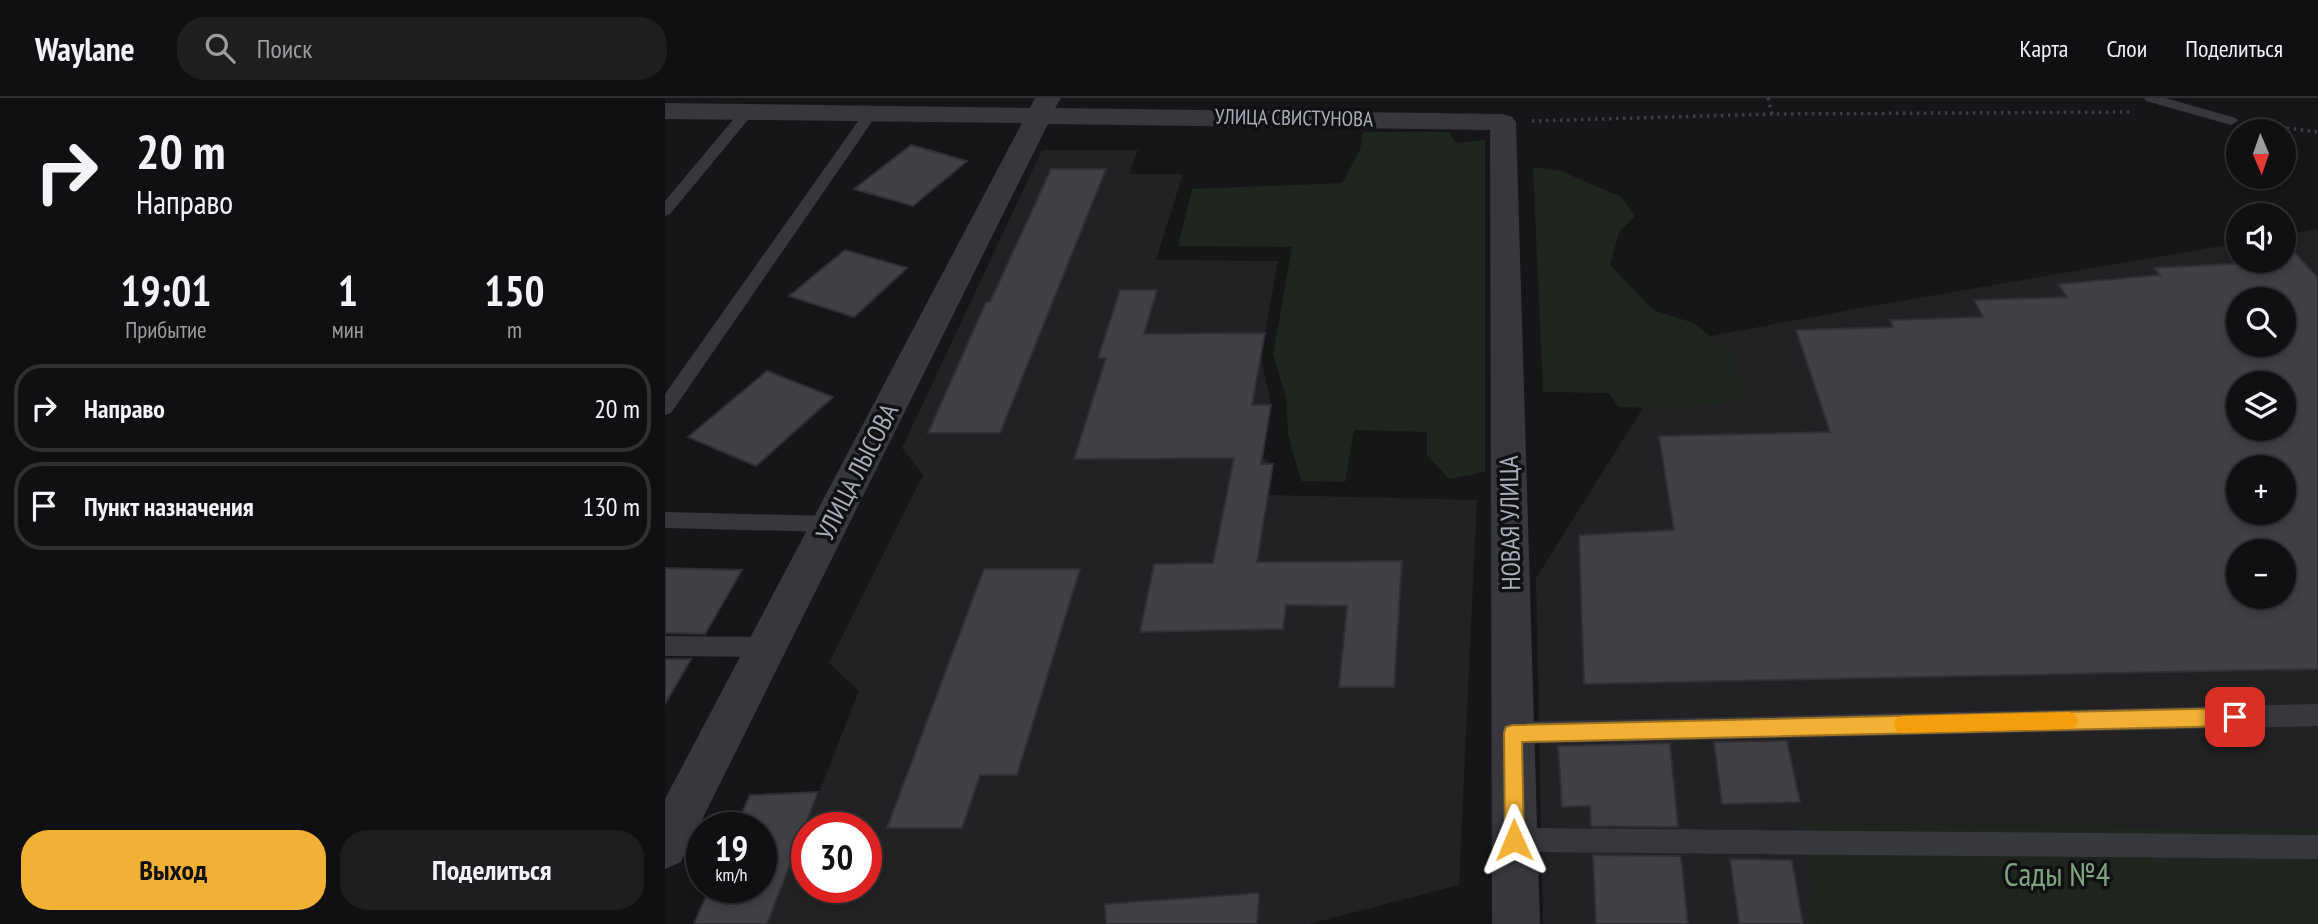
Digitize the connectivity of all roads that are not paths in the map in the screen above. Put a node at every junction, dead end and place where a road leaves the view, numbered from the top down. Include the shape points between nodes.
1 (2151, 98) edge
2 (1044, 106) edge
3 (665, 111) edge
4 (747, 112) junction
5 (871, 113) junction
6 (2226, 120) edge
7 (1503, 122) joint
8 (665, 211) edge
9 (665, 408) edge
10 (665, 520) edge
11 (830, 524) junction
12 (665, 646) edge
13 (767, 647) junction
14 (2318, 715) edge
15 (1513, 733) junction
16 (1514, 840) junction
17 (665, 846) edge
18 (2318, 846) edge
19 (1516, 924) edge

1 - 6 lane
2 - 5 street, УЛИЦА СВИСТУНОВА
2 - 7 street, УЛИЦА СВИСТУНОВА
2 - 11 street, УЛИЦА ЛЫСОВА
3 - 4 street, УЛИЦА СВИСТУНОВА
4 - 5 street, УЛИЦА СВИСТУНОВА
4 - 8 lane
5 - 9 lane
7 - 15 street, НОВАЯ УЛИЦА
10 - 11 lane
11 - 13 street, УЛИЦА ЛЫСОВА
12 - 13 lane
13 - 17 street, УЛИЦА ЛЫСОВА
14 - 15 lane
15 - 16 street, НОВАЯ УЛИЦА
16 - 18 lane
16 - 19 street, НОВАЯ УЛИЦА

